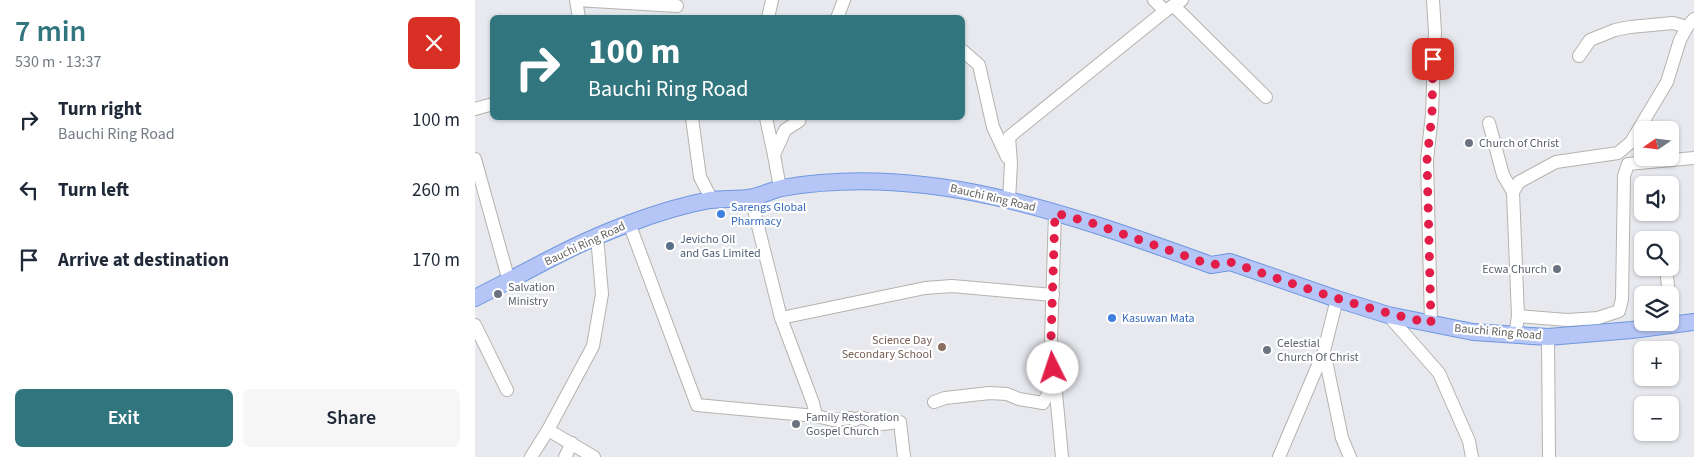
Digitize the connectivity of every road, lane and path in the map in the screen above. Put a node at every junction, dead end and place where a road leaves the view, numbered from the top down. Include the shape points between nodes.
1 (772, 0) edge
2 (844, 0) edge
3 (1153, 0) edge
4 (1433, 0) edge
5 (1174, 6) edge
6 (676, 8) edge
7 (578, 15) edge
8 (769, 15) edge
9 (838, 15) edge
10 (1690, 23) edge
11 (965, 53) edge
12 (1579, 56) dead end
13 (1266, 97) dead end
14 (490, 105) edge
15 (475, 108) edge
16 (692, 120) edge
17 (766, 120) edge
18 (799, 120) edge
19 (1489, 123) dead end
20 (774, 155) junction
21 (1694, 158) edge
22 (475, 159) edge
23 (1011, 163) junction
24 (781, 188) junction
25 (1513, 192) junction
26 (751, 198) junction
27 (712, 200) junction
28 (1009, 200) junction
29 (1055, 213) junction
30 (629, 223) junction
31 (597, 236) junction
32 (509, 281) junction
33 (1053, 295) junction
34 (475, 298) edge
35 (1337, 300) junction
36 (1389, 314) junction
37 (1518, 316) junction
38 (781, 318) junction
39 (1694, 322) edge
40 (1431, 323) junction
41 (1679, 324) edge
42 (475, 325) edge
43 (1634, 330) edge
44 (1515, 336) junction
45 (1548, 337) junction
46 (1323, 352) junction
47 (1054, 383) junction
48 (507, 390) dead end
49 (934, 402) dead end
50 (816, 416) junction
51 (548, 430) junction
52 (572, 443) junction
53 (531, 457) edge
54 (565, 457) edge
55 (594, 457) edge
56 (904, 457) edge
57 (1062, 457) edge
58 (1279, 457) edge
59 (1351, 457) edge
60 (1472, 457) edge
61 (1549, 457) edge

1 - 8 street
2 - 9 street
3 - 5 street
4 - 40 street via 1432,114 1427,160
5 - 13 street
5 - 23 street via 1009,136
6 - 7 street via 576,0
10 - 12 street via 1615,30 1590,40
10 - 25 street via 1680,40 1667,82 1631,142 1618,153 1556,162 1519,182
11 - 23 street via 979,66 993,128
14 - 15 street
16 - 27 street via 700,177
17 - 20 street
18 - 20 street via 785,130
19 - 25 street via 1503,176
20 - 24 street
21 - 37 street via 1628,164 1624,176 1622,299 1619,311 1599,318 1567,320
22 - 32 street
23 - 28 street
24 - 26 main road, Bauchi Ring Road
24 - 28 main road, Bauchi Ring Road via 884,182 952,188
25 - 37 street
26 - 27 main road, Bauchi Ring Road
26 - 38 street
27 - 30 main road, Bauchi Ring Road
28 - 29 main road, Bauchi Ring Road
29 - 33 street
29 - 35 main road, Bauchi Ring Road via 1211,265 1230,262
30 - 31 main road, Bauchi Ring Road
30 - 50 street via 697,405
31 - 32 main road, Bauchi Ring Road
31 - 51 street via 602,294 593,346
32 - 34 main road, Bauchi Ring Road
33 - 38 street via 952,286 925,288
33 - 47 street
35 - 36 main road, Bauchi Ring Road
35 - 46 street
36 - 40 main road, Bauchi Ring Road
36 - 60 street via 1439,373 1469,440
37 - 44 street
38 - 50 street
39 - 41 main road, Bauchi Ring Road
40 - 44 main road, Bauchi Ring Road
42 - 48 street
43 - 45 main road, Bauchi Ring Road
44 - 45 main road, Bauchi Ring Road
45 - 61 street
46 - 58 street
46 - 59 street via 1342,438
47 - 49 street via 1043,402 990,393
47 - 57 street
50 - 56 street via 833,420 866,419 880,425 900,422
51 - 52 street
51 - 53 street
52 - 54 street
52 - 55 street

